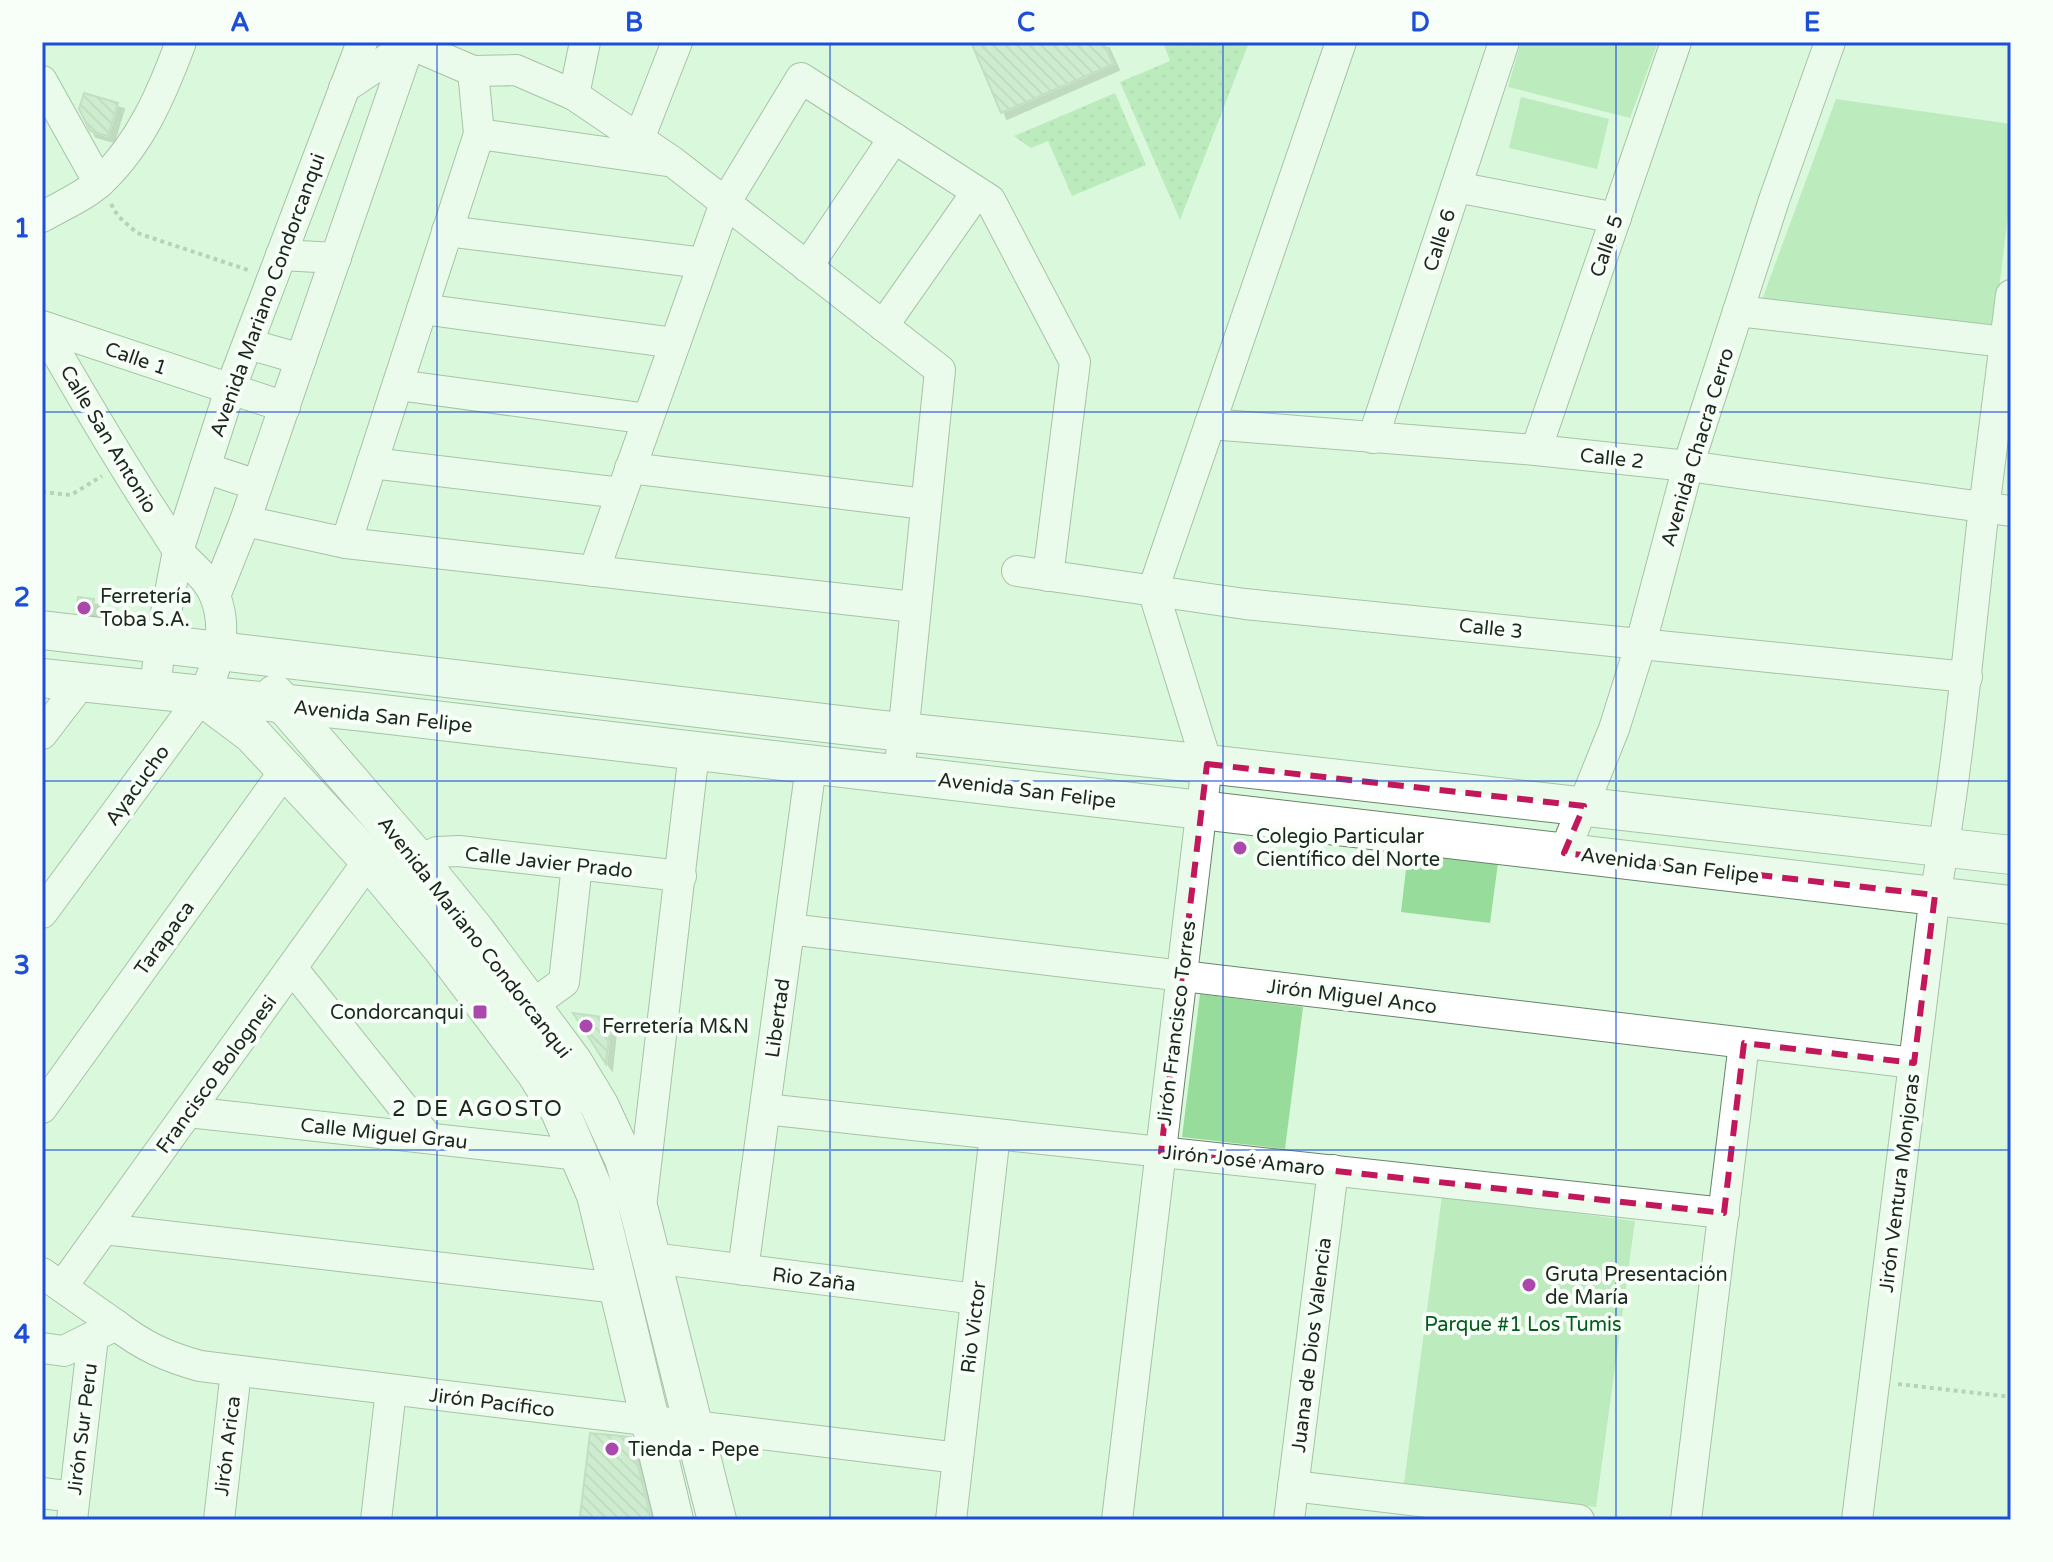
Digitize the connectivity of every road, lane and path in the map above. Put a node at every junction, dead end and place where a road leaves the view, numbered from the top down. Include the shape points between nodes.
1 (181, 42) edge
2 (362, 42) edge
3 (585, 42) edge
4 (677, 42) edge
5 (1341, 42) edge
6 (1504, 42) edge
7 (1676, 42) edge
8 (1830, 42) edge
9 (410, 43) edge
10 (473, 71) junction
11 (42, 81) edge
12 (344, 88) junction
13 (574, 95) junction
14 (479, 134) junction
15 (894, 138) junction
16 (639, 139) junction
17 (673, 162) junction
18 (311, 175) junction
19 (362, 182) junction
20 (99, 183) junction
21 (1456, 187) junction
22 (977, 192) junction
23 (725, 203) junction
24 (42, 217) edge
25 (1616, 218) junction
26 (447, 231) junction
27 (336, 258) junction
28 (703, 263) junction
29 (277, 267) junction
30 (807, 267) junction
31 (2011, 295) edge
32 (422, 309) junction
33 (1738, 311) junction
34 (42, 326) edge
35 (883, 326) junction
36 (2005, 342) junction
37 (675, 343) junction
38 (248, 344) junction
39 (301, 359) junction
40 (398, 385) junction
41 (230, 390) junction
42 (285, 407) junction
43 (648, 419) junction
44 (1210, 424) junction
45 (1373, 438) junction
46 (1536, 450) junction
47 (372, 463) junction
48 (122, 465) junction
49 (1688, 466) junction
50 (205, 468) junction
51 (626, 480) junction
52 (257, 485) junction
53 (42, 492) edge
54 (925, 504) junction
55 (1998, 509) edge
56 (245, 521) junction
57 (346, 543) junction
58 (178, 551) junction
59 (594, 571) junction
60 (1017, 571) dead end
61 (1048, 576) junction
62 (1153, 590) junction
63 (215, 596) junction
64 (914, 607) junction
65 (42, 630) edge
66 (1641, 643) junction
67 (160, 644) junction
68 (220, 650) junction
69 (1967, 677) junction
70 (42, 678) edge
71 (82, 682) junction
72 (155, 691) junction
73 (202, 696) junction
74 (285, 705) junction
75 (904, 732) junction
76 (42, 734) edge
77 (694, 752) junction
78 (1207, 764) junction
79 (811, 766) junction
80 (286, 769) junction
81 (899, 775) junction
82 (1584, 806) junction
83 (1202, 811) junction
84 (1944, 847) junction
85 (1564, 853) junction
86 (2011, 855) edge
87 (369, 860) junction
88 (419, 861) junction
89 (577, 865) junction
90 (681, 876) junction
91 (1935, 895) junction
92 (2011, 905) edge
93 (42, 913) edge
94 (789, 929) junction
95 (292, 968) junction
96 (1182, 976) junction
97 (532, 1005) junction
98 (502, 1027) junction
99 (1744, 1043) junction
100 (1914, 1063) junction
101 (42, 1108) edge
102 (765, 1109) junction
103 (188, 1112) junction
104 (995, 1134) junction
105 (428, 1138) junction
106 (1161, 1152) junction
107 (580, 1155) junction
108 (1333, 1170) junction
109 (1724, 1213) junction
110 (640, 1214) junction
111 (104, 1229) junction
112 (652, 1258) junction
113 (743, 1270) junction
114 (52, 1280) edge
115 (618, 1288) junction
116 (976, 1299) junction
117 (104, 1331) junction
118 (42, 1348) edge
119 (236, 1371) junction
120 (1874, 1381) junction
121 (391, 1390) junction
122 (2011, 1397) edge
123 (651, 1421) junction
124 (694, 1426) junction
125 (958, 1458) junction
126 (1293, 1486) junction
127 (42, 1493) edge
128 (73, 1509) edge
129 (219, 1520) edge
130 (376, 1520) edge
131 (674, 1520) edge
132 (717, 1520) edge
133 (951, 1520) edge
134 (1117, 1520) edge
135 (1289, 1520) edge
136 (1579, 1520) edge
137 (1686, 1520) edge
138 (1857, 1520) edge

1 - 20 street via 143,129
2 - 12 street, Avenida Mariano Condorcanqui
3 - 13 street
4 - 16 street
5 - 44 street
6 - 21 street, Calle 6
7 - 25 street, Calle 5
8 - 33 street, Avenida Chacra Cerro
9 - 10 street
9 - 12 street
9 - 19 street
10 - 13 street via 516,70
10 - 14 street
11 - 20 street
12 - 18 street, Avenida Mariano Condorcanqui
13 - 16 street
14 - 17 street
14 - 26 street
15 - 22 street
15 - 23 street via 801,78
15 - 30 street
16 - 17 street
17 - 23 street
18 - 19 street
18 - 29 street, Avenida Mariano Condorcanqui
19 - 27 street
20 - 24 street
20 - 29 path via 118,216 137,233
21 - 25 street
21 - 45 street, Calle 6
22 - 35 street
22 - 61 street via 990,200 1075,362
23 - 28 street
23 - 30 street
25 - 46 street, Calle 5
26 - 28 street
26 - 32 street
27 - 29 street
27 - 39 street
28 - 37 street
29 - 38 street, Avenida Mariano Condorcanqui
30 - 35 street
31 - 36 street, Jirón Ventura Monjoras
32 - 37 street
32 - 40 street
33 - 36 street
33 - 49 street, Avenida Chacra Cerro
34 - 41 street, Calle 1
34 - 48 street, Calle San Antonio
35 - 54 street via 940,370
36 - 55 street, Jirón Ventura Monjoras
37 - 43 street
38 - 39 street
38 - 41 street, Avenida Mariano Condorcanqui
39 - 42 street
40 - 43 street
40 - 47 street
41 - 42 street, Calle 1
41 - 50 street, Avenida Mariano Condorcanqui
42 - 52 street
43 - 51 street
44 - 45 street, Calle 2
44 - 62 street
45 - 46 street, Calle 2
46 - 49 street, Calle 2
47 - 51 street
47 - 57 street
48 - 53 path via 71,495
48 - 58 street, Calle San Antonio
49 - 55 street, Calle 2
49 - 66 street, Avenida Chacra Cerro
50 - 52 street
50 - 58 street, Avenida Mariano Condorcanqui
51 - 54 street
51 - 59 street
52 - 56 street
54 - 64 street
55 - 69 street, Jirón Ventura Monjoras
56 - 57 street
56 - 63 street
57 - 59 street
58 - 63 street
58 - 67 street, Avenida Mariano Condorcanqui
59 - 64 street
60 - 61 street, Calle 3
61 - 62 street, Calle 3
62 - 66 street, Calle 3
62 - 78 street
63 - 68 street
64 - 75 street
65 - 67 main road
66 - 69 street, Calle 3
66 - 82 street, Avenida Chacra Cerro
67 - 68 main road
67 - 72 street, Avenida Mariano Condorcanqui
68 - 73 street, Ayacucho
68 - 74 main road, Avenida Mariano Condorcanqui
68 - 75 main road
69 - 84 street, Jirón Ventura Monjoras
70 - 71 main road, Avenida San Felipe
71 - 72 main road, Avenida San Felipe
71 - 76 street
72 - 73 main road, Avenida San Felipe
73 - 74 main road, Avenida San Felipe
73 - 80 main road, Avenida Mariano Condorcanqui via 252,734
73 - 93 street, Ayacucho
74 - 77 main road, Avenida San Felipe
74 - 88 main road, Avenida Mariano Condorcanqui
75 - 78 main road
75 - 81 street
77 - 79 main road, Avenida San Felipe
77 - 90 street
78 - 82 main road
78 - 83 street, Jirón Francisco Torres
79 - 81 main road, Avenida San Felipe
79 - 94 street, Libertad
80 - 87 main road, Avenida Mariano Condorcanqui
80 - 101 street, Tarapaca
81 - 83 main road, Avenida San Felipe
82 - 84 main road
82 - 85 street, Avenida Chacra Cerro
83 - 85 main road, Avenida San Felipe
83 - 96 street, Jirón Francisco Torres
84 - 86 main road
84 - 91 street, Jirón Ventura Monjoras
85 - 91 main road, Avenida San Felipe
87 - 95 street, Francisco Bolognesi
87 - 98 main road, Avenida Mariano Condorcanqui
88 - 89 street, Calle Javier Prado via 437,852 459,851
88 - 97 main road, Avenida Mariano Condorcanqui
89 - 90 street, Calle Javier Prado
89 - 97 street via 564,982
90 - 110 street
91 - 92 main road, Avenida San Felipe
91 - 100 street, Jirón Ventura Monjoras
94 - 96 street, Jirón Miguel Anco
94 - 102 street, Libertad
95 - 103 street, Francisco Bolognesi
95 - 105 street
96 - 99 street, Jirón Miguel Anco
96 - 106 street, Jirón Francisco Torres
97 - 98 street
97 - 110 main road, Avenida Mariano Condorcanqui via 599,1105 624,1159
98 - 107 main road, Avenida Mariano Condorcanqui via 560,1111
99 - 100 street, Jirón Miguel Anco
99 - 109 street
100 - 120 street, Jirón Ventura Monjoras
102 - 104 street, Jirón José Amaro
102 - 113 street, Libertad
103 - 105 street, Calle Miguel Grau
103 - 111 street, Francisco Bolognesi
104 - 106 street, Jirón José Amaro
104 - 116 street, Rio Victor
105 - 107 street, Calle Miguel Grau
106 - 108 street, Jirón José Amaro
106 - 134 street, Jirón Francisco Torres
107 - 115 main road, Avenida Mariano Condorcanqui via 596,1195
108 - 109 street, Jirón José Amaro
108 - 126 street, Juana de Dios Valencia
109 - 137 street
110 - 112 main road, Avenida Mariano Condorcanqui
111 - 114 street, Francisco Bolognesi
111 - 115 street
112 - 113 street, Rio Zaña
112 - 124 main road, Avenida Mariano Condorcanqui
113 - 116 street, Rio Zaña
114 - 117 street, Jirón Pacífico
115 - 123 main road, Avenida Mariano Condorcanqui
116 - 125 street, Rio Victor
117 - 118 street via 64,1351
117 - 119 street, Jirón Pacífico via 167,1357
117 - 128 street, Jirón Sur Peru
119 - 121 street, Jirón Pacífico
119 - 129 street, Jirón Arica
120 - 122 path
120 - 138 street, Jirón Ventura Monjoras
121 - 123 street, Jirón Pacífico
121 - 130 street
123 - 124 street, Jirón Pacífico
123 - 131 main road, Avenida Mariano Condorcanqui
124 - 125 street, Jirón Pacífico
124 - 132 main road, Avenida Mariano Condorcanqui
125 - 133 street, Rio Victor
126 - 135 street, Juana de Dios Valencia
126 - 136 street
127 - 128 street

